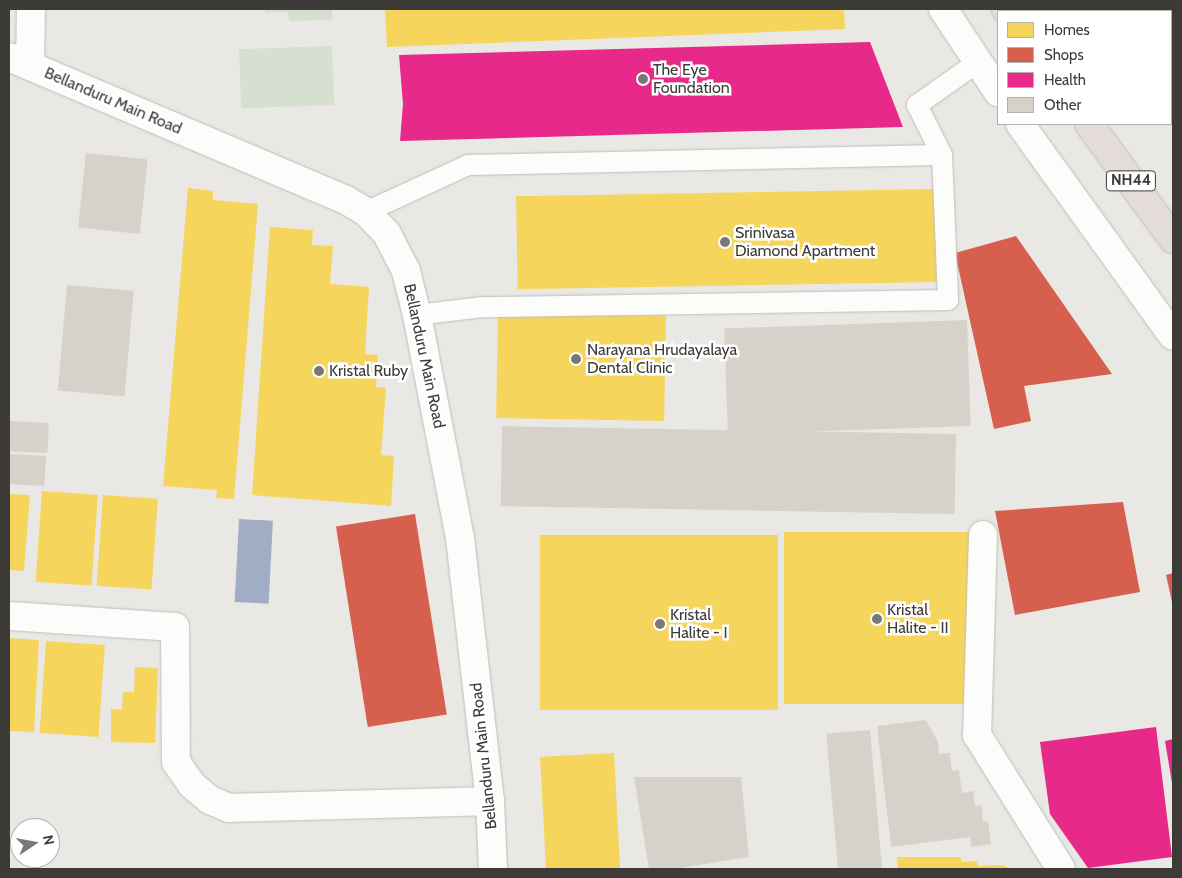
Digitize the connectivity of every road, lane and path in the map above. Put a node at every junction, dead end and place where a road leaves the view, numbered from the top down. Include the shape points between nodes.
1 (32, 9) edge
2 (943, 9) edge
3 (20, 61) edge
4 (978, 62) junction
5 (997, 90) edge
6 (1090, 125) edge
7 (1023, 128) edge
8 (942, 155) junction
9 (366, 212) junction
10 (1173, 239) edge
11 (418, 315) junction
12 (1173, 336) edge
13 (983, 535) dead end
14 (9, 616) edge
15 (490, 801) junction
16 (493, 869) edge
17 (1061, 869) edge

1 - 3 street
2 - 4 street
3 - 9 street, Bellanduru Main Road via 346,200
4 - 5 street
4 - 8 lane via 917,105
6 - 10 highway, NH44
7 - 12 street
8 - 9 lane via 468,165
8 - 11 lane via 948,300 483,307
9 - 11 street, Bellanduru Main Road via 391,241 406,271
11 - 15 street, Bellanduru Main Road via 460,538
13 - 17 street via 976,735
14 - 15 street via 175,627 176,762 192,785 210,800 229,808
15 - 16 street, Bellanduru Main Road

